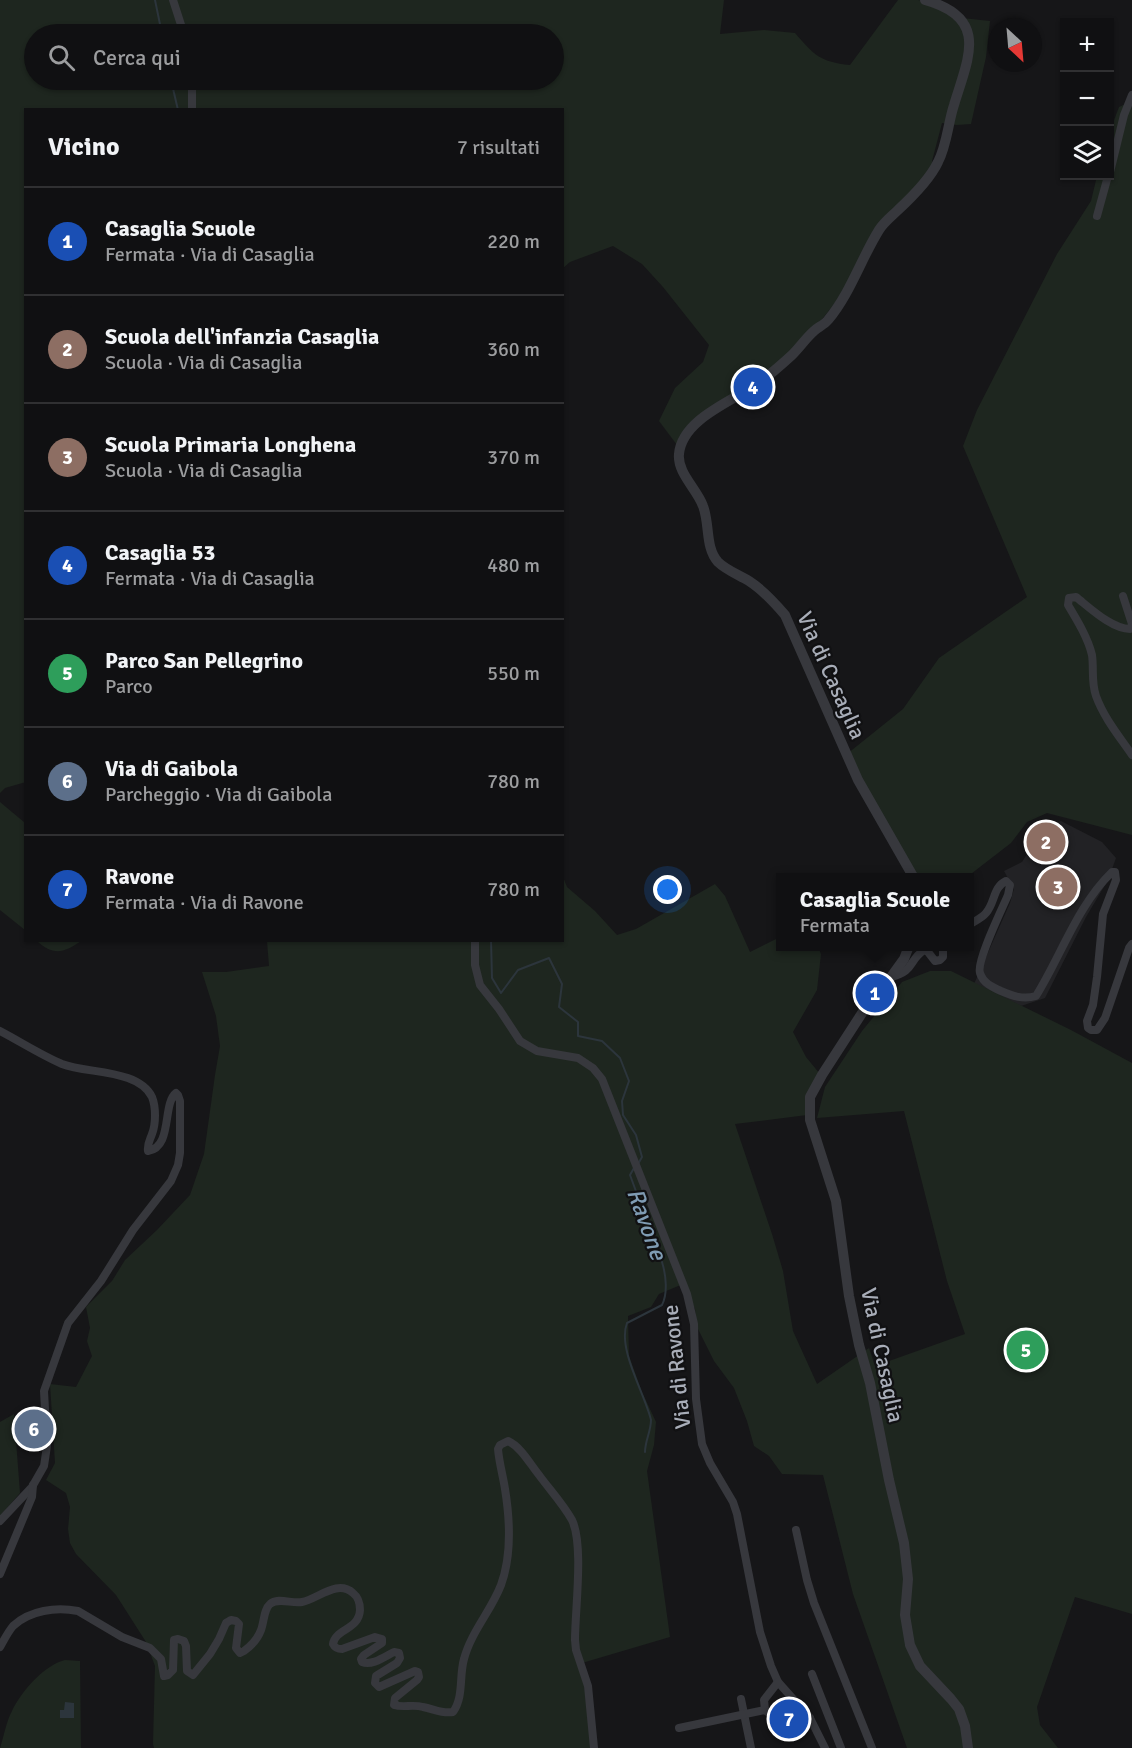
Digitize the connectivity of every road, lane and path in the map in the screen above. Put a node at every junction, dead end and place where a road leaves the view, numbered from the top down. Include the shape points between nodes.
1 (173, 0) edge
2 (925, 0) edge
3 (181, 24) edge
4 (192, 90) edge
5 (1132, 95) edge
6 (192, 108) edge
7 (1114, 154) edge
8 (1107, 180) edge
9 (1097, 216) dead end
10 (1123, 596) dead end
11 (1132, 625) edge
12 (1132, 756) edge
13 (911, 873) edge
14 (974, 921) edge
15 (475, 942) edge
16 (1132, 944) edge
17 (907, 951) edge
18 (923, 951) edge
19 (926, 951) edge
20 (943, 951) edge
21 (891, 977) junction
22 (0, 1031) edge
23 (33, 1485) junction
24 (0, 1521) edge
25 (796, 1530) dead end
26 (0, 1574) edge
27 (0, 1647) edge
28 (812, 1674) dead end
29 (778, 1682) junction
30 (741, 1699) dead end
31 (765, 1710) junction
32 (743, 1714) junction
33 (810, 1718) junction
34 (679, 1728) dead end
35 (594, 1748) edge
36 (751, 1748) edge
37 (825, 1748) edge
38 (841, 1748) edge
39 (872, 1748) edge
40 (968, 1748) edge

1 - 3 street
2 - 13 street, Via di Casaglia via 953,13 970,38 967,66 938,163 914,195 880,228 827,321 771,375 707,413 691,429 679,454 681,468 703,506 712,554 720,564 767,595 785,615 858,780
4 - 6 street
5 - 7 street
8 - 9 street
10 - 11 street
11 - 12 street via 1124,629 1076,597 1070,598 1068,605 1091,652 1095,693
14 - 16 street via 986,913 995,892 1006,881 1010,885 1008,895 980,961 980,974 992,987 1009,994 1025,999 1036,996 1076,922 1099,886 1115,872 1116,880 1103,914 1093,1005 1087,1020 1091,1030 1097,1030 1105,1018
15 - 29 street, Via di Ravone via 480,985 520,1041 537,1051 578,1058 602,1079 687,1294 694,1324 702,1444 733,1502 760,1632
17 - 21 street, Via di Casaglia
18 - 21 street, Via di Casaglia via 912,966
19 - 20 street, Via di Casaglia via 935,961 943,957
21 - 40 street, Via di Casaglia via 875,993 822,1076 810,1098 810,1119 838,1207 849,1296 904,1543 908,1579 905,1615 910,1645 920,1666 959,1709
22 - 23 street via 62,1064 119,1075 142,1085 152,1097 155,1116 148,1151 157,1147 164,1135 172,1095 176,1093 180,1101 180,1153 171,1181 68,1323 44,1390 47,1446 44,1466
23 - 24 street
23 - 26 street via 32,1497
25 - 39 street via 814,1603
27 - 35 street via 13,1627 28,1616 72,1610 150,1648 161,1660 164,1676 173,1670 174,1640 184,1641 187,1671 193,1676 231,1620 239,1624 236,1648 244,1652 258,1636 271,1603 303,1602 340,1588 356,1596 360,1612 353,1626 335,1637 335,1647 342,1649 380,1637 382,1643 364,1655 362,1662 372,1663 394,1652 400,1658 376,1676 376,1685 415,1671 419,1674 395,1698 394,1705 453,1712 467,1649 496,1596 506,1568 509,1533 498,1449 508,1441 514,1443 573,1522 578,1552 575,1640 587,1678
28 - 38 street
29 - 31 street via 764,1700
29 - 33 street, Via di Ravone
30 - 32 street
31 - 32 street
31 - 33 street via 771,1716
32 - 34 street
32 - 36 street
33 - 37 street, Via di Ravone

